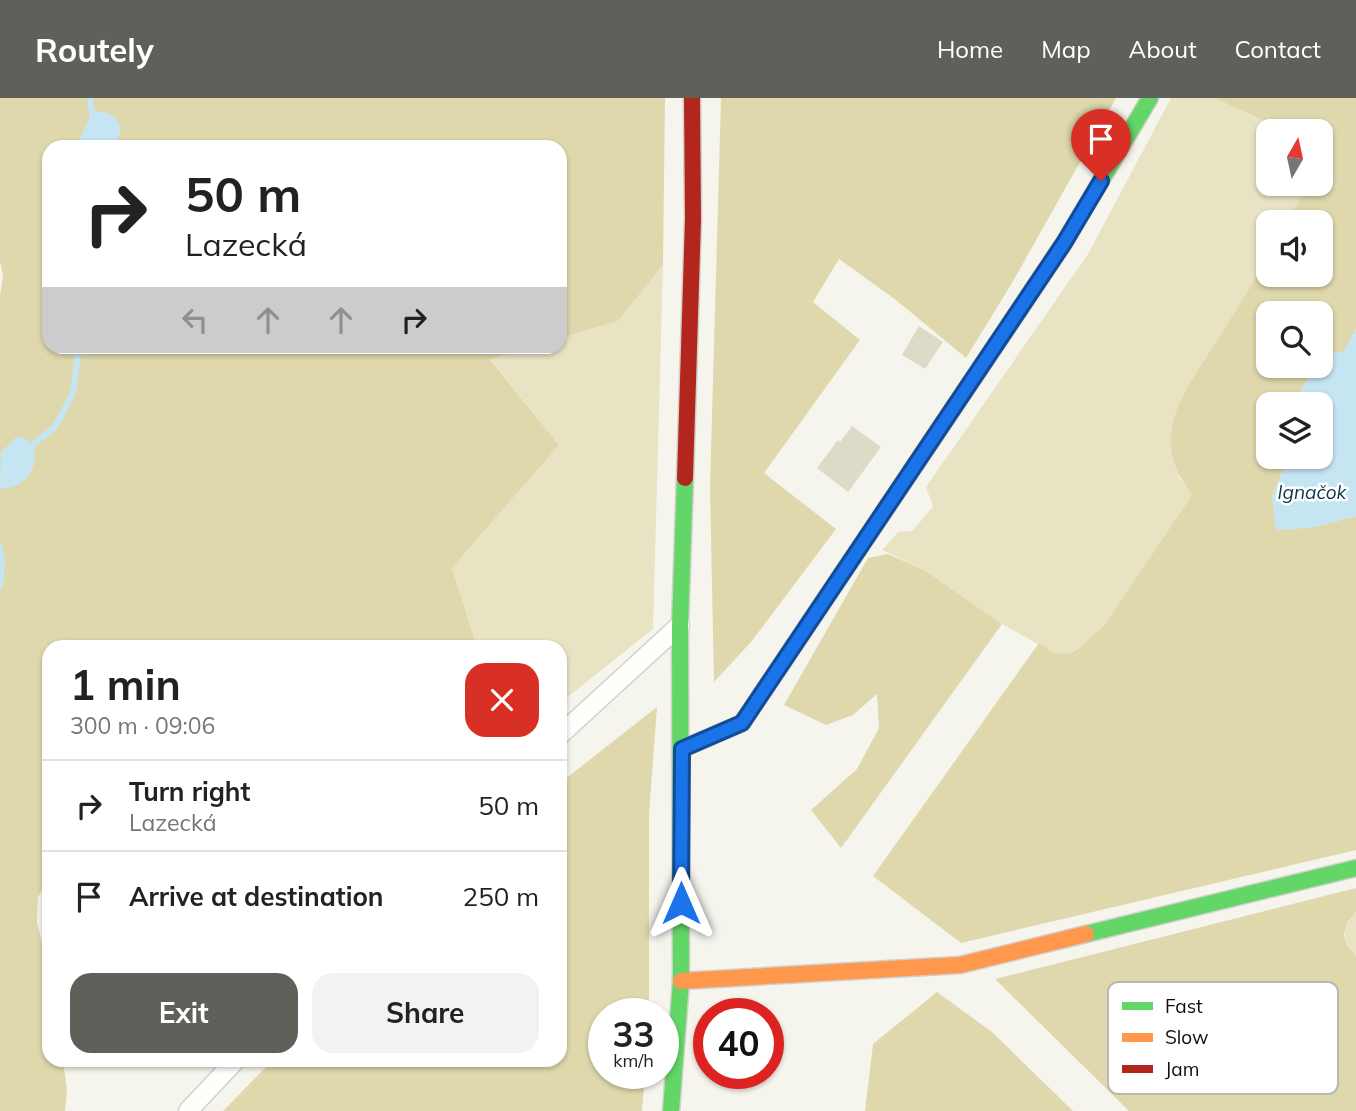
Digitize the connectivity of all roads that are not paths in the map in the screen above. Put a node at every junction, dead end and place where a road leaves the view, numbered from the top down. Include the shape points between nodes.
1 (692, 98) edge
2 (1150, 98) edge
3 (680, 625) junction
4 (567, 730) edge
5 (682, 749) junction
6 (1356, 868) edge
7 (681, 981) junction
8 (229, 1067) edge
9 (188, 1111) edge
10 (671, 1111) edge

1 - 3 street via 693,219
2 - 5 street via 1064,243 742,723
3 - 4 street
3 - 5 street
5 - 7 street
6 - 7 street via 960,965
7 - 10 street
8 - 9 street

